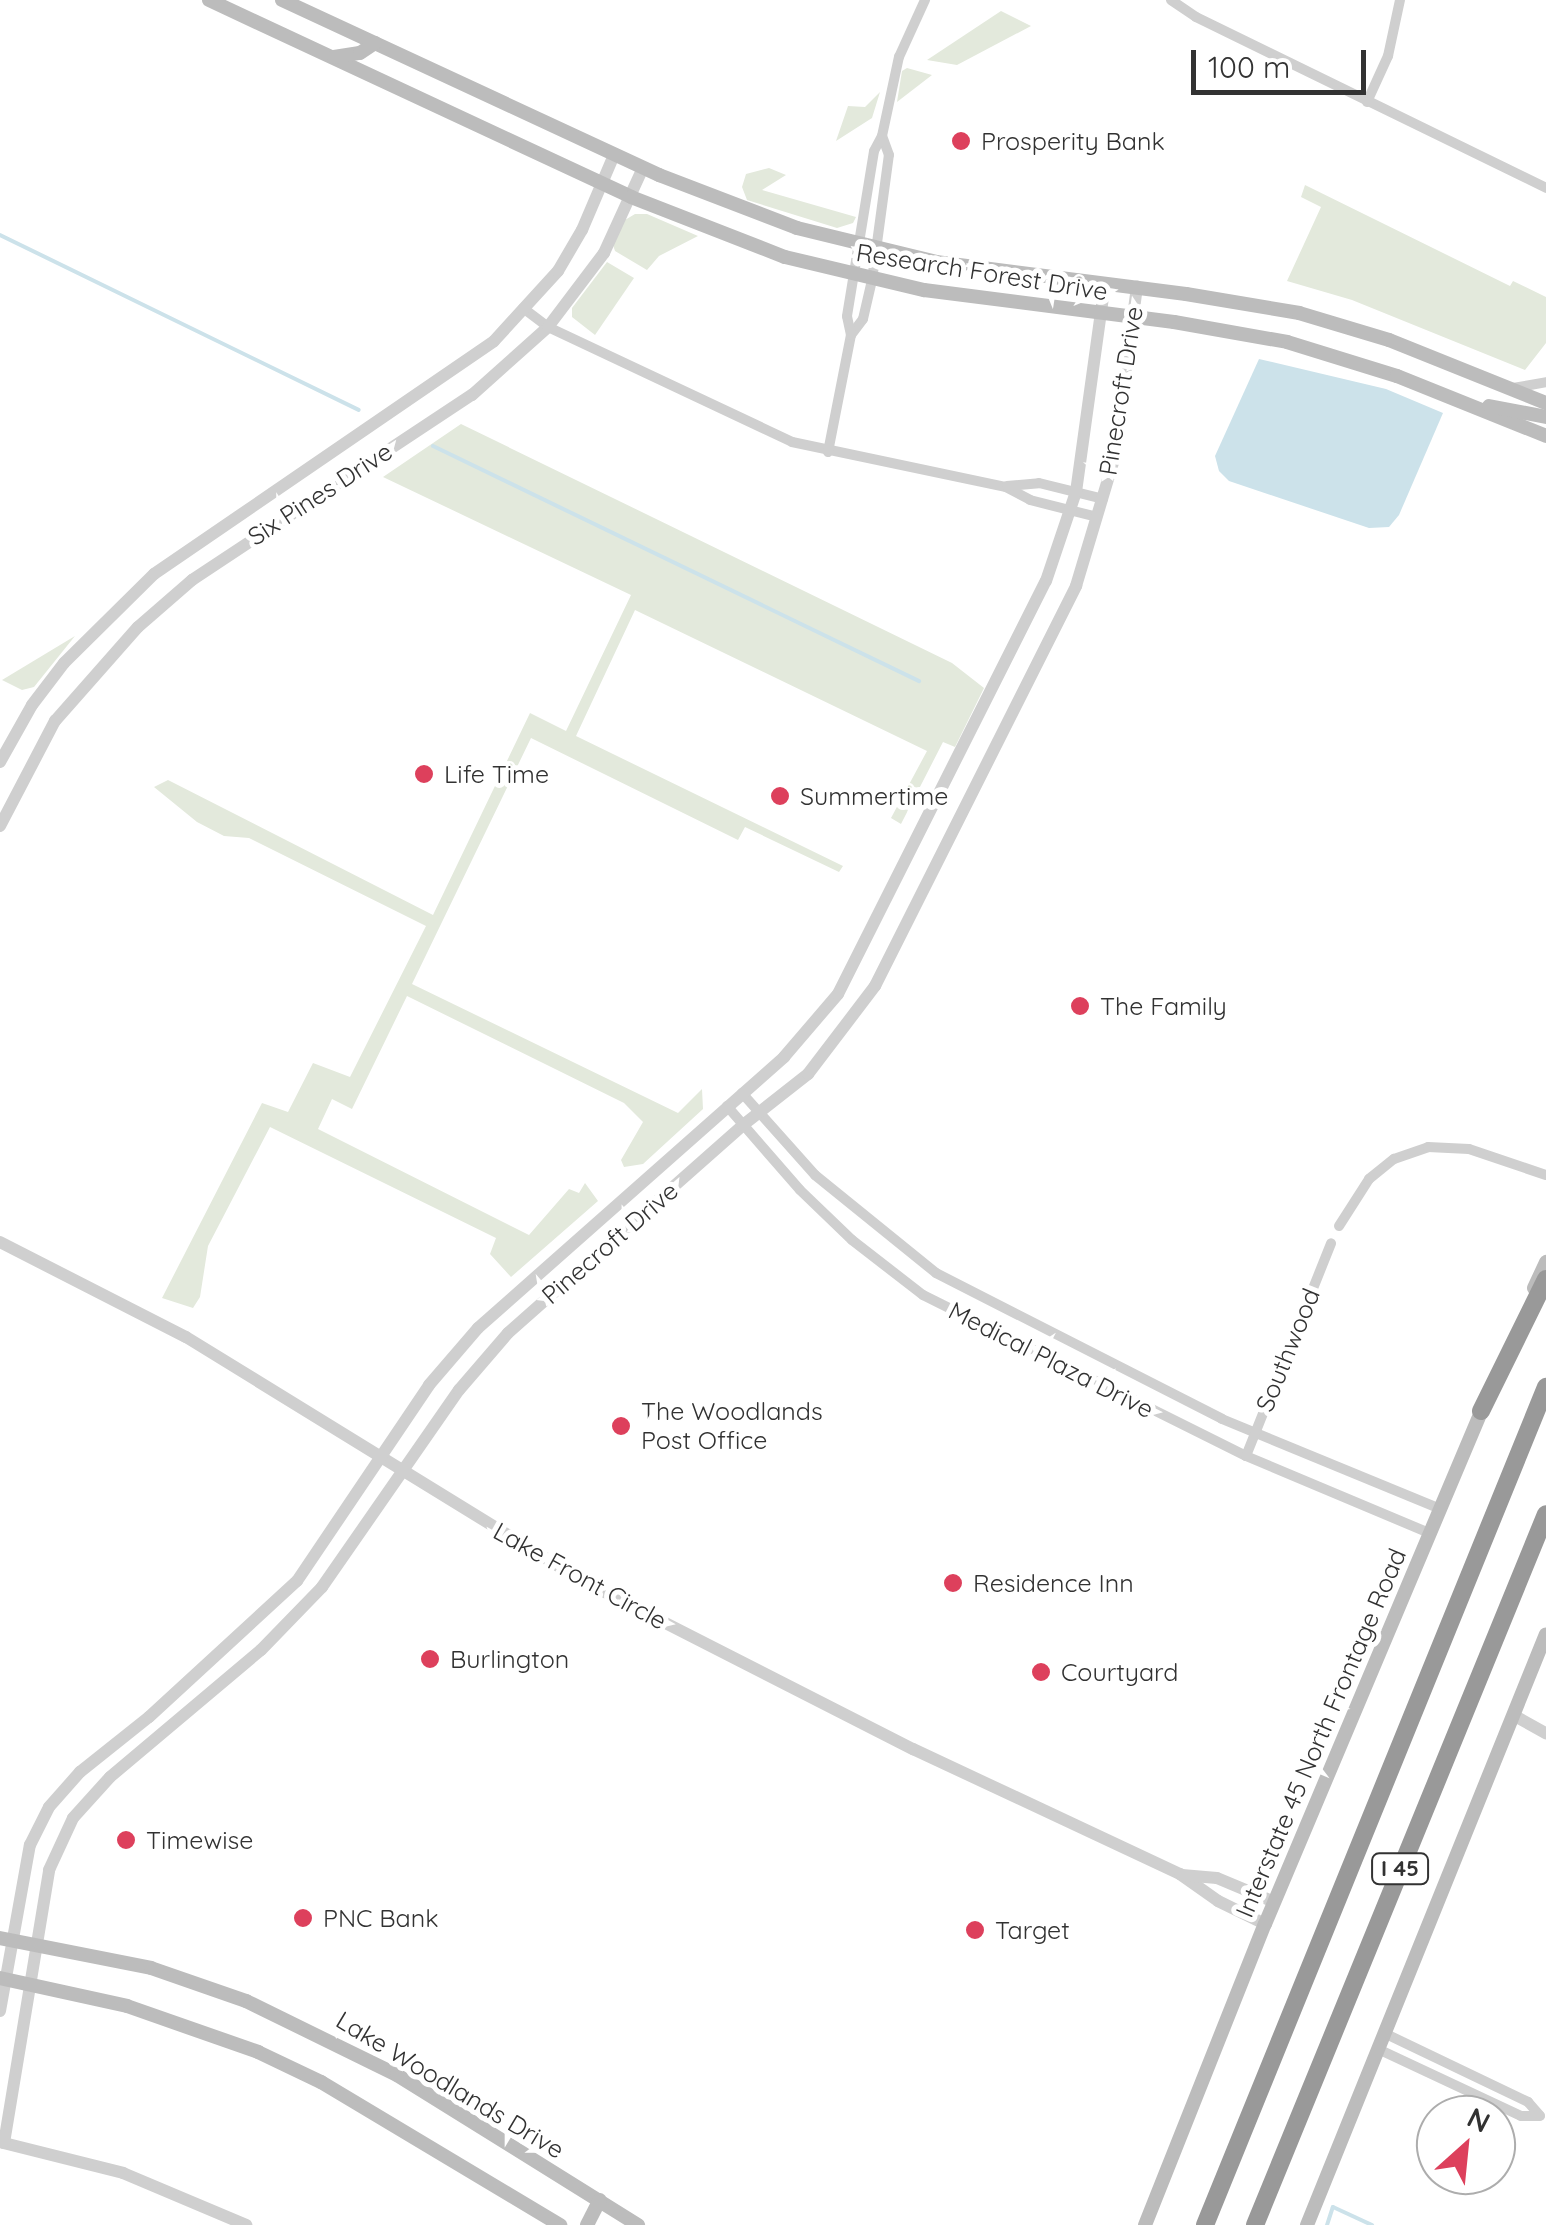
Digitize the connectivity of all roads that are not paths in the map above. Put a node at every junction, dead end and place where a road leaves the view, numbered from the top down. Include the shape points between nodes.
1 (209, 0) edge
2 (282, 0) edge
3 (926, 0) edge
4 (1170, 0) edge
5 (1400, 0) edge
6 (375, 44) junction
7 (333, 58) junction
8 (1368, 102) junction
9 (882, 136) junction
10 (614, 154) junction
11 (643, 168) junction
12 (602, 183) junction
13 (1546, 188) edge
14 (631, 198) junction
15 (858, 244) junction
16 (876, 249) junction
17 (854, 275) junction
18 (872, 280) junction
19 (1106, 284) junction
20 (1137, 287) junction
21 (523, 308) junction
22 (1098, 314) junction
23 (1133, 318) junction
24 (548, 327) junction
25 (851, 335) junction
26 (1546, 382) edge
27 (1510, 388) junction
28 (1546, 402) edge
29 (1473, 405) junction
30 (1546, 417) edge
31 (1546, 436) edge
32 (333, 452) junction
33 (828, 452) junction
34 (348, 477) junction
35 (1006, 486) junction
36 (1076, 492) junction
37 (1103, 499) junction
38 (1070, 510) junction
39 (1097, 517) junction
40 (175, 559) junction
41 (192, 580) junction
42 (0, 762) edge
43 (0, 826) edge
44 (742, 1092) junction
45 (728, 1106) junction
46 (760, 1112) junction
47 (743, 1125) junction
48 (1546, 1176) edge
49 (1339, 1226) dead end
50 (0, 1242) edge
51 (1331, 1243) dead end
52 (1546, 1262) edge
53 (1546, 1279) edge
54 (1546, 1387) edge
55 (1482, 1411) junction
56 (1255, 1434) junction
57 (1246, 1456) junction
58 (382, 1458) junction
59 (402, 1471) junction
60 (1440, 1508) junction
61 (1546, 1514) edge
62 (1429, 1533) junction
63 (1546, 1634) edge
64 (1513, 1715) junction
65 (1546, 1733) edge
66 (1180, 1874) junction
67 (1274, 1902) junction
68 (1265, 1924) junction
69 (5, 1939) edge
70 (37, 1944) junction
71 (2, 1978) edge
72 (32, 1985) junction
73 (0, 2010) edge
74 (1384, 2033) junction
75 (1378, 2049) junction
76 (1543, 2112) edge
77 (2, 2142) edge
78 (600, 2200) junction
79 (594, 2222) edge
80 (628, 2222) edge
81 (246, 2225) edge
82 (560, 2225) edge
83 (1142, 2225) edge
84 (1204, 2225) edge
85 (1255, 2225) edge
86 (1307, 2225) edge

1 - 7 main road, Research Forest Drive
2 - 6 main road, Research Forest Drive
3 - 9 street via 892,77
4 - 8 street
5 - 8 street via 1388,56
6 - 7 main road
6 - 10 main road, Research Forest Drive
7 - 12 main road, Research Forest Drive
8 - 13 street
9 - 15 street
9 - 16 street via 889,155
10 - 11 main road, Research Forest Drive
10 - 12 street, Six Pines Drive
11 - 14 street, Six Pines Drive
11 - 15 main road, Research Forest Drive via 740,208
12 - 14 main road, Research Forest Drive
12 - 21 street, Six Pines Drive via 558,271
14 - 17 main road, Research Forest Drive via 785,257
14 - 24 street, Six Pines Drive via 581,289
15 - 16 main road, Research Forest Drive
15 - 17 street
16 - 18 street
16 - 19 main road, Research Forest Drive
17 - 18 main road, Research Forest Drive
17 - 25 street
18 - 22 main road, Research Forest Drive
18 - 25 street via 863,319
19 - 20 main road, Research Forest Drive
19 - 22 street, Pinecroft Drive
20 - 23 street, Pinecroft Drive
20 - 27 main road, Research Forest Drive via 1342,324
21 - 24 street
21 - 32 street, Six Pines Drive via 494,342
22 - 23 main road, Research Forest Drive
22 - 36 street, Pinecroft Drive
23 - 29 main road, Research Forest Drive via 1286,342
23 - 37 street, Pinecroft Drive
24 - 33 street via 757,428
24 - 34 street, Six Pines Drive via 472,395
25 - 33 street
26 - 27 street
27 - 28 main road, Research Forest Drive
29 - 30 main road
29 - 31 main road, Research Forest Drive
32 - 34 street
32 - 40 street, Six Pines Drive
33 - 35 street
34 - 41 street, Six Pines Drive
35 - 36 street via 1039,482
35 - 38 street
36 - 37 street
36 - 38 street, Pinecroft Drive
37 - 39 street, Pinecroft Drive
38 - 39 street
38 - 44 street, Pinecroft Drive via 1046,581 860,956 813,1026
39 - 46 street, Pinecroft Drive via 1076,586 881,976 824,1058
40 - 41 street
40 - 42 street, Six Pines Drive via 128,596 64,663
41 - 43 street, Six Pines Drive via 112,652 55,721
44 - 45 street, Pinecroft Drive
44 - 46 street, Medical Plaza Drive
45 - 47 street, Medical Plaza Drive
45 - 58 street, Pinecroft Drive via 478,1328 429,1385
46 - 47 street, Pinecroft Drive
46 - 56 street, Medical Plaza Drive via 816,1175 936,1273
47 - 57 street, Medical Plaza Drive via 852,1240 923,1295
47 - 59 street, Pinecroft Drive via 508,1333
48 - 49 street via 1469,1149 1428,1147 1394,1159 1369,1179
50 - 58 street, Lake Front Circle via 186,1337
51 - 56 street, Southwood
52 - 55 main road, Interstate 45 North Frontage Road
53 - 55 highway
54 - 84 highway, I 45
55 - 60 main road, Interstate 45 North Frontage Road
56 - 57 street, Southwood
56 - 60 street, Medical Plaza Drive
57 - 62 street, Medical Plaza Drive
58 - 59 street, Lake Front Circle
58 - 69 street, Pinecroft Drive via 297,1582 48,1807 30,1845
59 - 66 street, Lake Front Circle via 642,1612
59 - 70 street, Pinecroft Drive via 322,1587 73,1818 49,1870
60 - 62 main road, Interstate 45 North Frontage Road
61 - 85 highway, I 45
62 - 67 main road, Interstate 45 North Frontage Road
63 - 64 main road
64 - 65 street
64 - 74 main road
66 - 67 street, Lake Front Circle via 1217,1878
66 - 68 street, Lake Front Circle
67 - 68 main road, Interstate 45 North Frontage Road
68 - 83 main road, Interstate 45 North Frontage Road
69 - 70 main road, Lake Woodlands Drive
69 - 71 street, Pinecroft Drive
70 - 72 street, Pinecroft Drive
70 - 78 main road, Lake Woodlands Drive via 151,1968 317,2032
71 - 72 main road
71 - 73 street, Pinecroft Drive
72 - 77 street, Pinecroft Drive
72 - 82 main road via 127,2006 258,2052 321,2082
74 - 75 main road
74 - 76 street
75 - 76 street via 1521,2116
75 - 86 main road
77 - 81 street via 123,2173
78 - 79 main road
78 - 80 main road, Lake Woodlands Drive

